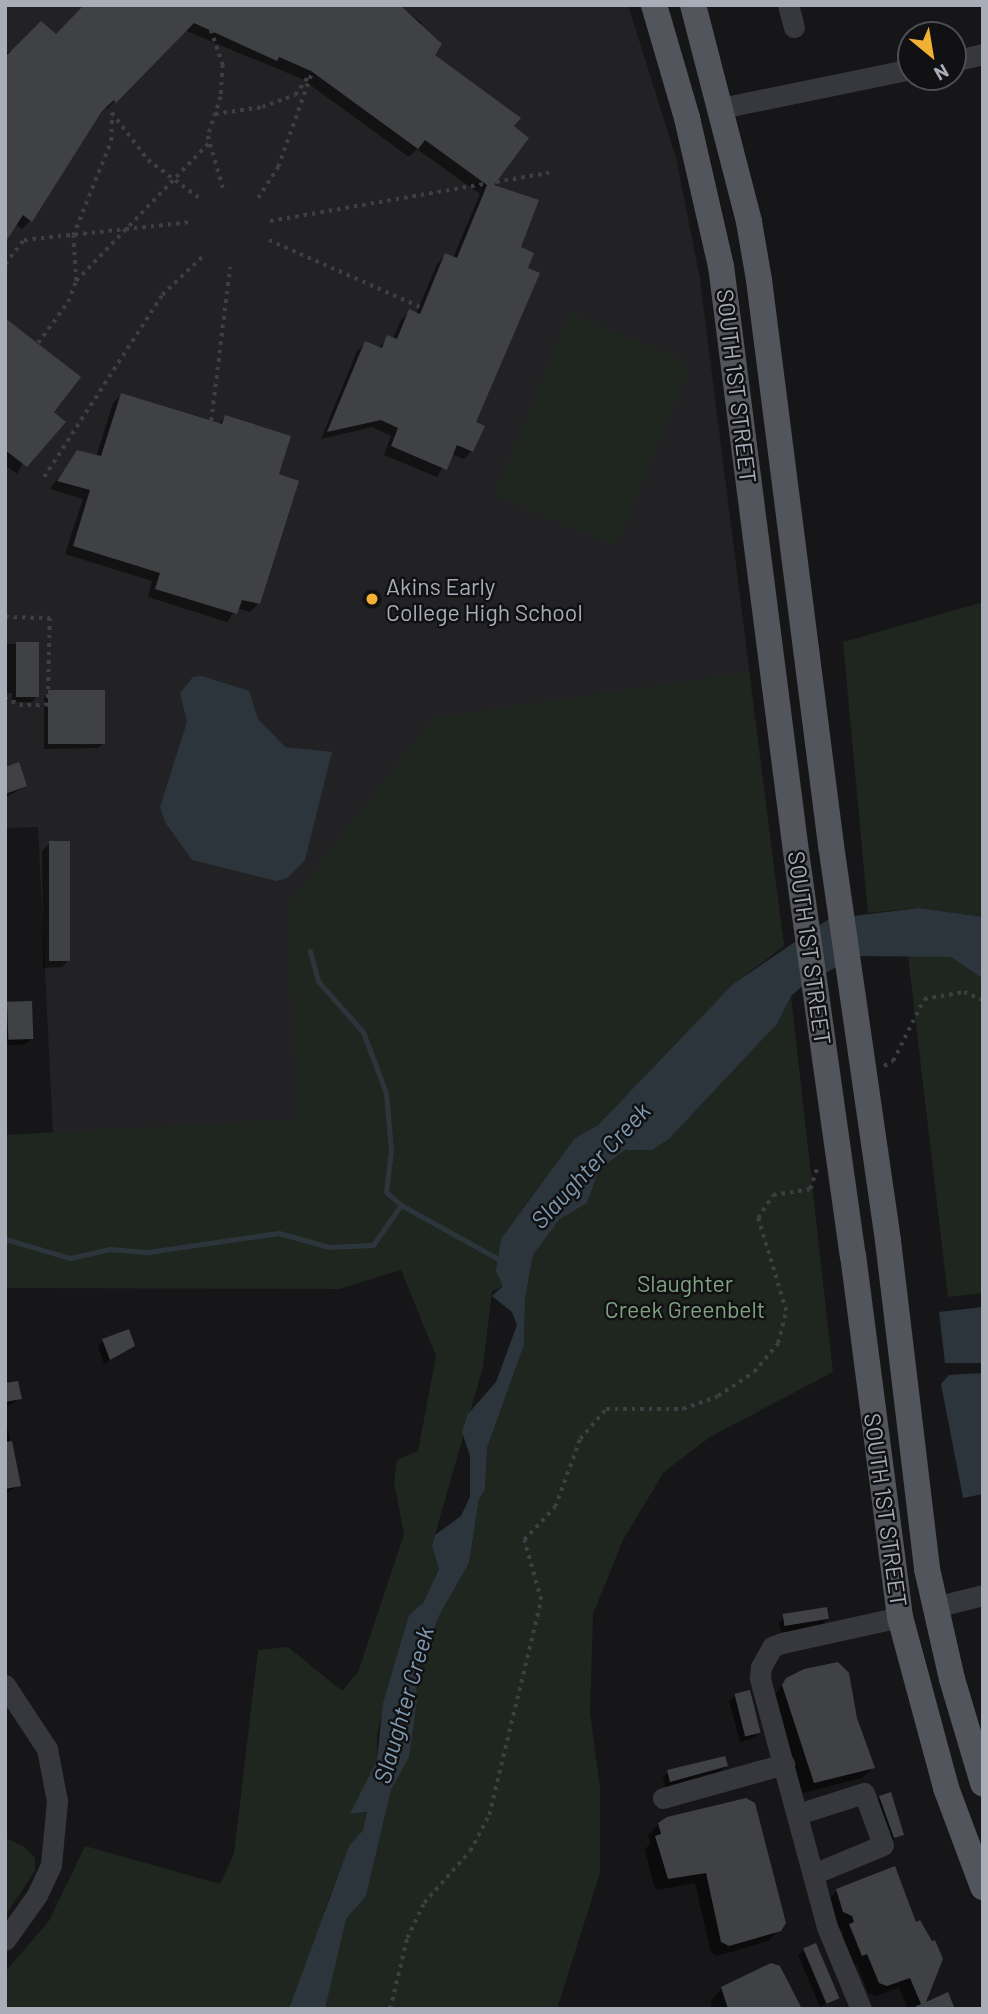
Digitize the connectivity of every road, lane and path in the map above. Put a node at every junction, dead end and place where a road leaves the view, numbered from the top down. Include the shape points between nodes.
1 (654, 5) edge
2 (693, 5) edge
3 (788, 5) edge
4 (794, 27) dead end
5 (211, 30) dead end
6 (897, 72) edge
7 (721, 108) junction
8 (215, 114) junction
9 (209, 143) junction
10 (549, 173) dead end
11 (172, 178) junction
12 (223, 188) dead end
13 (258, 198) dead end
14 (202, 200) dead end
15 (270, 221) dead end
16 (192, 222) dead end
17 (120, 232) junction
18 (73, 236) junction
19 (269, 240) dead end
20 (203, 256) dead end
21 (5, 264) edge
22 (230, 267) dead end
23 (76, 281) junction
24 (429, 312) dead end
25 (38, 344) dead end
26 (211, 421) dead end
27 (44, 477) dead end
28 (5, 617) edge
29 (5, 699) edge
30 (983, 1000) edge
31 (882, 1067) dead end
32 (819, 1154) dead end
33 (983, 1595) edge
34 (935, 1607) junction
35 (900, 1617) junction
36 (5, 1685) edge
37 (785, 1764) junction
38 (983, 1783) edge
39 (663, 1798) dead end
40 (798, 1814) junction
41 (813, 1874) junction
42 (983, 1887) edge
43 (5, 1940) edge
44 (390, 2009) edge
45 (861, 2009) edge

1 - 35 main road, SOUTH 1ST STREET, bridge via 687,118 721,267
2 - 7 main road, SOUTH 1ST STREET
3 - 4 street
5 - 8 path via 223,65
6 - 7 street
7 - 34 main road, SOUTH 1ST STREET, bridge via 759,280 831,845 888,1241 917,1499
8 - 9 path
8 - 13 path via 262,107 295,94 312,72 278,167
9 - 11 path
9 - 12 path
10 - 15 path
11 - 14 path
11 - 17 path
11 - 18 path via 148,160 112,113 111,141
16 - 17 path
17 - 18 path
17 - 23 path
18 - 21 path via 24,240
18 - 23 path
19 - 24 path
20 - 27 path via 162,295
22 - 26 path
23 - 25 path via 68,302
28 - 29 path via 50,618 48,705 23,706
30 - 31 path via 964,992 924,999 892,1061
32 - 44 path via 810,1189 773,1195 758,1218 786,1311 778,1343 754,1372 718,1396 683,1409 606,1409 580,1439 555,1507 524,1540 541,1600 489,1815 470,1851 424,1903 407,1938
33 - 34 street
34 - 35 main road
34 - 38 main road, SOUTH 1ST STREET
35 - 37 street via 772,1647 760,1678
35 - 42 main road, SOUTH 1ST STREET via 946,1788
36 - 43 street via 47,1749 57,1801 51,1865 37,1895
37 - 39 street
37 - 40 street
40 - 41 street
40 - 41 street via 864,1793 883,1845
41 - 45 street via 827,1927

